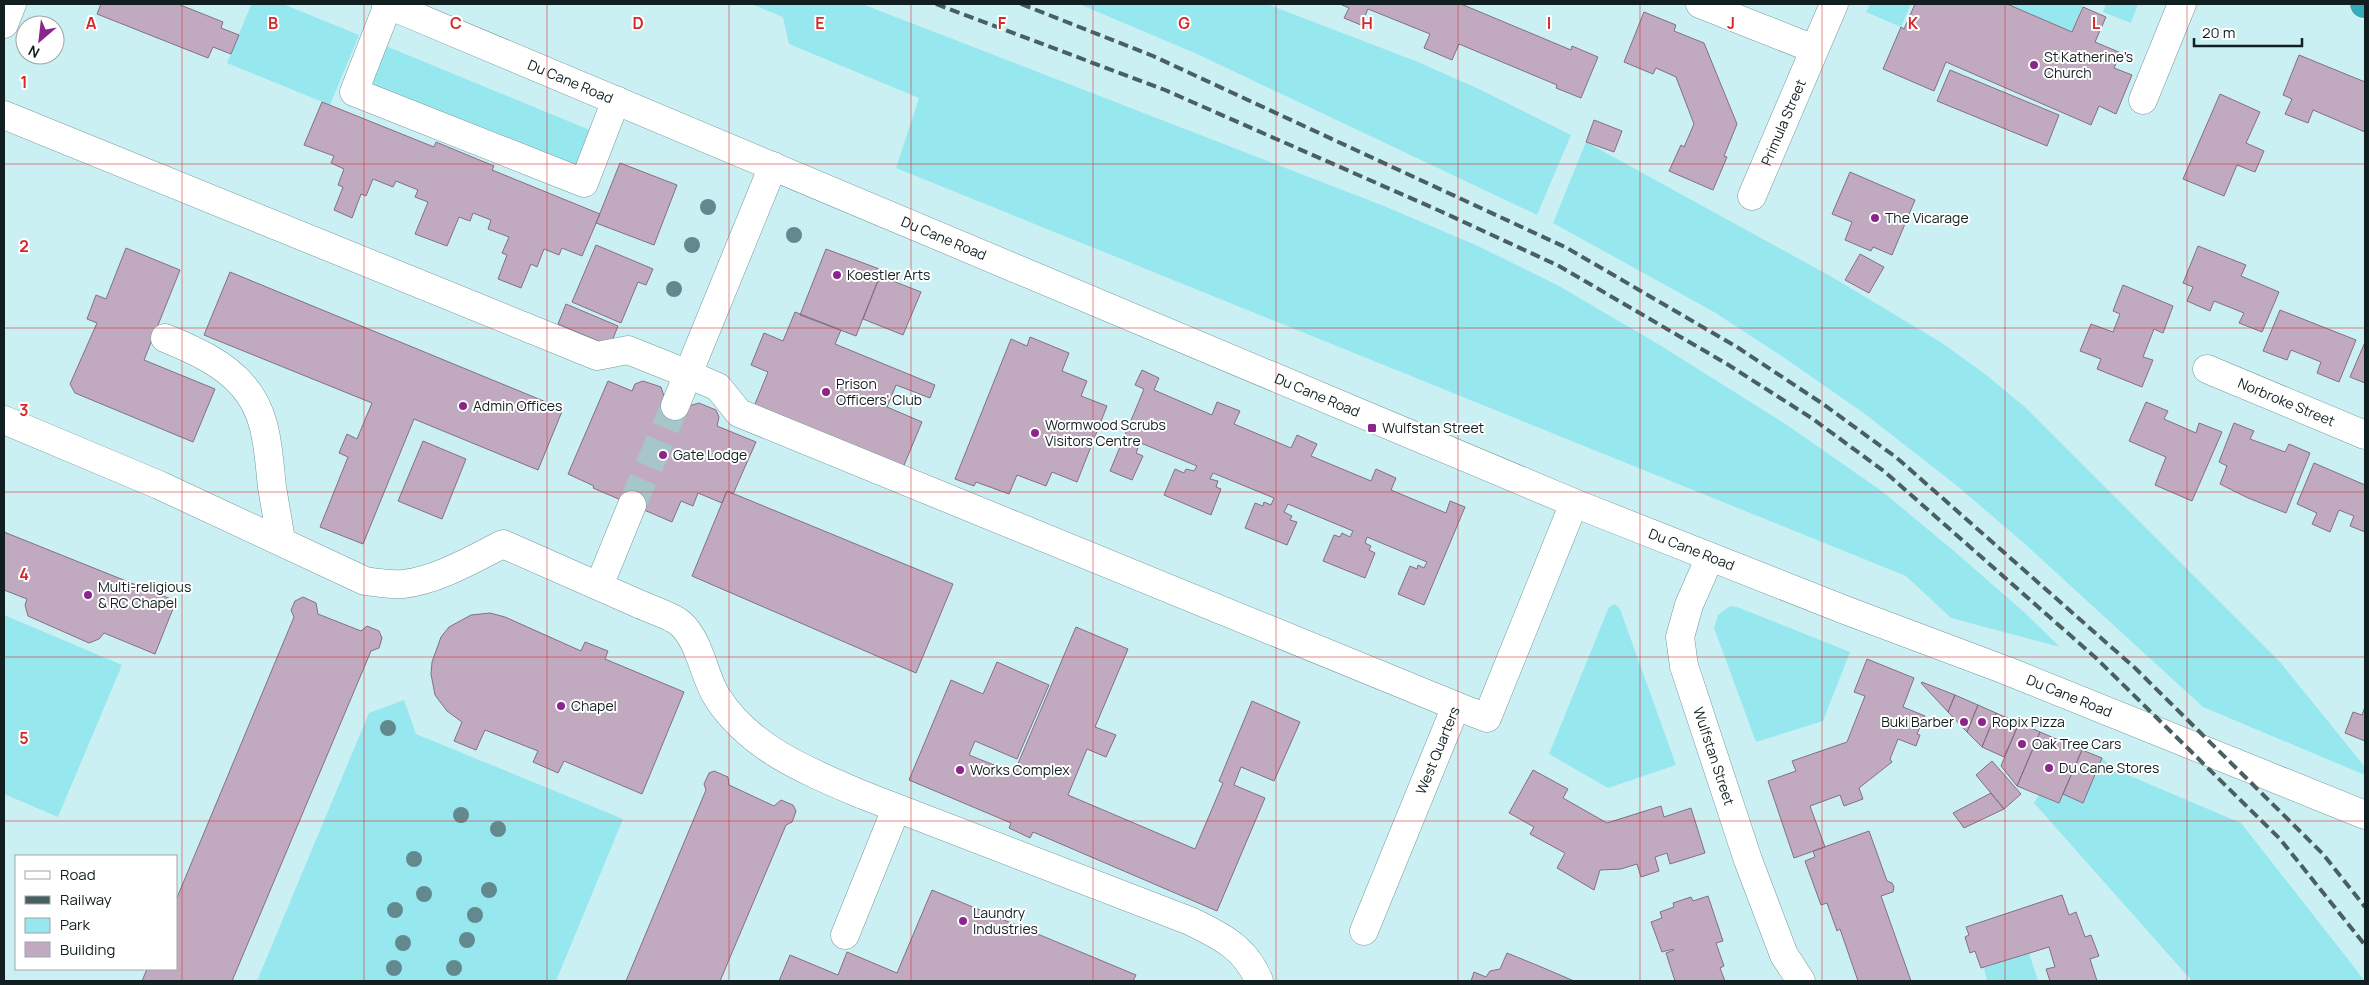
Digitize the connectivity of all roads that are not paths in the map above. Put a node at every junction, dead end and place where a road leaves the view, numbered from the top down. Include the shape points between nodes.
1 (12, 4) edge
2 (387, 4) edge
3 (1700, 4) edge
4 (1834, 4) edge
5 (2182, 4) edge
6 (4, 24) edge
7 (1814, 49) junction
8 (616, 100) junction
9 (2143, 100) dead end
10 (4, 115) edge
11 (774, 166) junction
12 (1752, 196) dead end
13 (165, 338) dead end
14 (2207, 369) dead end
15 (688, 374) junction
16 (675, 406) tunnel mouth
17 (4, 420) edge
18 (2365, 436) edge
19 (1574, 503) junction
20 (632, 505) tunnel mouth
21 (281, 540) junction
22 (1710, 557) junction
23 (599, 586) junction
24 (1456, 706) junction
25 (896, 809) junction
26 (2365, 815) edge
27 (1364, 931) dead end
28 (845, 935) dead end
29 (1785, 968) edge
30 (1259, 981) edge
31 (1801, 981) edge

1 - 6 street
2 - 8 street, Du Cane Road
2 - 8 street via 354,92 584,183
3 - 7 street
4 - 7 street, Primula Street
5 - 9 street
7 - 12 street, Primula Street
8 - 11 street, Du Cane Road
10 - 15 street via 597,356 628,350
11 - 15 street
11 - 19 street, Du Cane Road
13 - 21 street via 220,366 243,385 258,408 267,437
14 - 18 street, Norbroke Street
15 - 16 street
15 - 24 street via 718,387 739,413
17 - 21 street
19 - 22 street, Du Cane Road
19 - 24 street, West Quarters via 1487,718
20 - 23 street
21 - 23 street via 365,581 404,584 422,580 503,544
22 - 26 street, Du Cane Road via 2005,670
22 - 29 street, Wulfstan Street via 1689,605 1680,637 1684,666
23 - 25 street via 680,623 696,646 717,698 742,727 772,752 816,775
24 - 27 street, West Quarters
25 - 28 street
25 - 30 street via 1190,921 1242,952
29 - 31 street, Wulfstan Street

